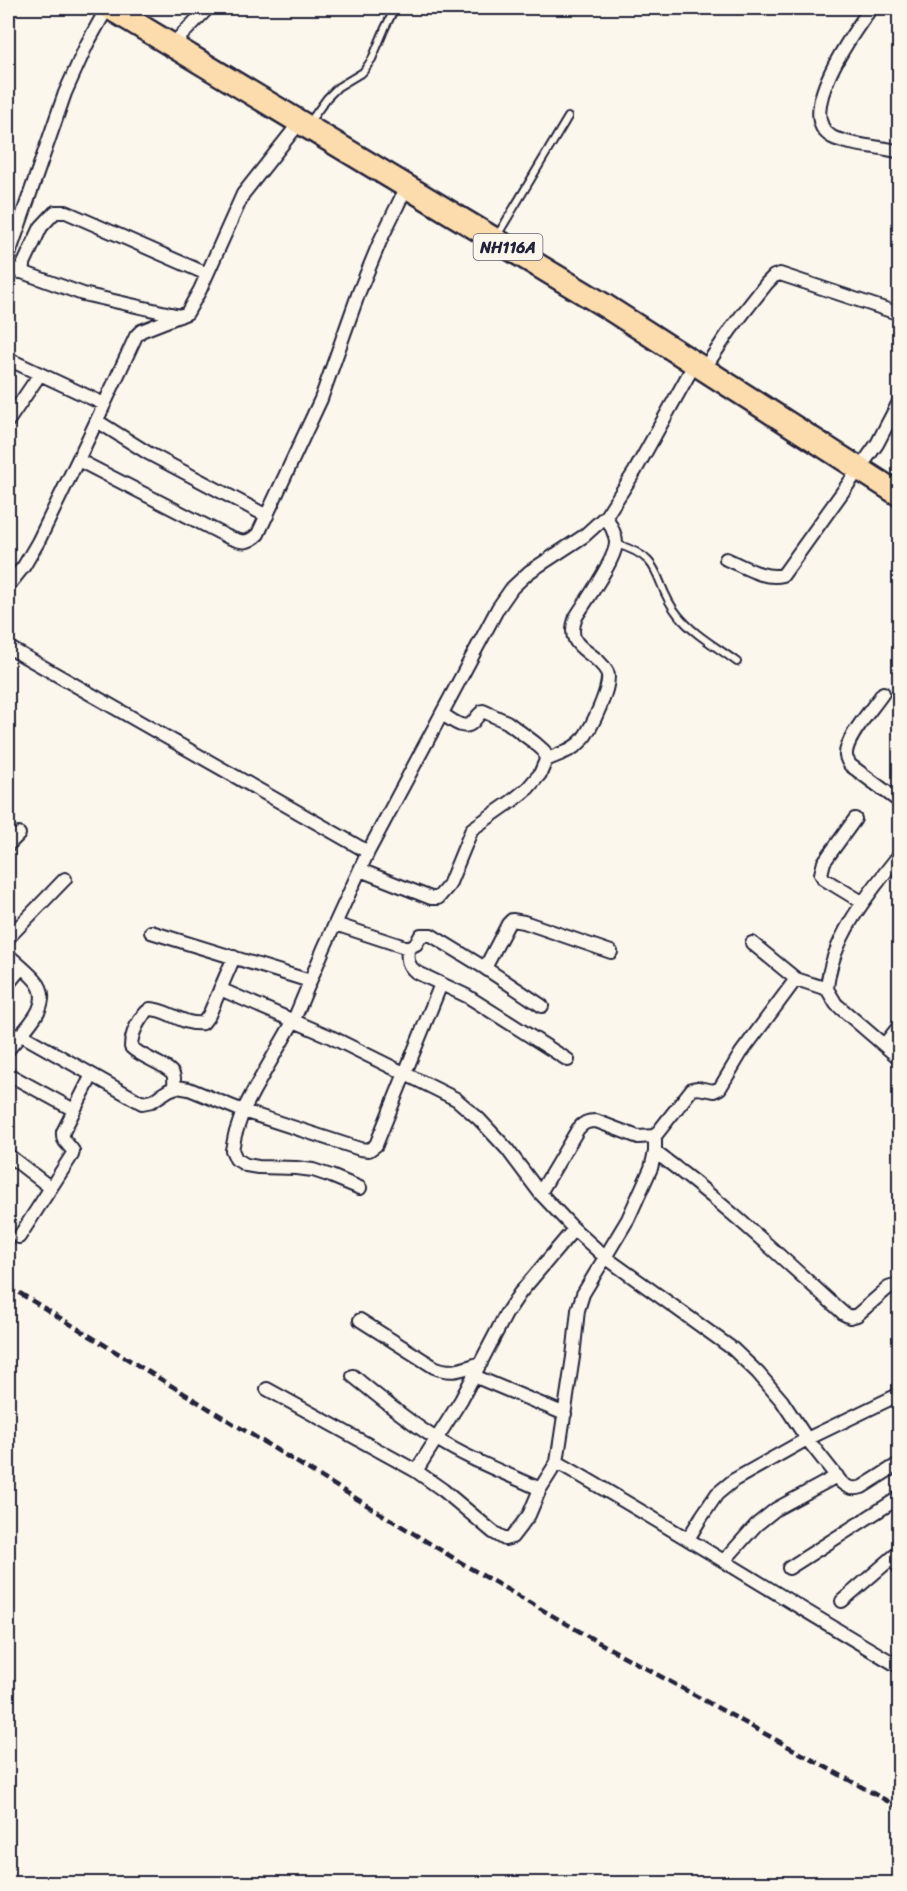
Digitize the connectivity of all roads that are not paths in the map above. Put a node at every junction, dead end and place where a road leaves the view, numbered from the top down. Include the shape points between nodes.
1 (109, 8) edge
2 (208, 8) edge
3 (395, 8) edge
4 (872, 8) edge
5 (172, 45) junction
6 (568, 117) dead end
7 (303, 124) junction
8 (900, 152) edge
9 (407, 186) junction
10 (495, 239) junction
11 (8, 257) edge
12 (14, 269) edge
13 (207, 274) junction
14 (900, 314) edge
15 (180, 316) junction
16 (8, 360) edge
17 (699, 366) junction
18 (40, 375) junction
19 (900, 400) edge
20 (104, 404) junction
21 (8, 421) edge
22 (97, 421) junction
23 (78, 460) junction
24 (858, 469) junction
25 (900, 495) edge
26 (267, 516) junction
27 (606, 516) junction
28 (616, 544) junction
29 (726, 559) dead end
30 (8, 586) edge
31 (8, 650) edge
32 (737, 662) dead end
33 (884, 693) dead end
34 (442, 714) junction
35 (546, 760) junction
36 (900, 802) edge
37 (855, 819) dead end
38 (19, 834) dead end
39 (8, 845) edge
40 (368, 852) junction
41 (899, 855) edge
42 (360, 870) junction
43 (65, 879) dead end
44 (862, 902) junction
45 (335, 924) junction
46 (151, 932) dead end
47 (8, 939) edge
48 (752, 943) dead end
49 (408, 948) junction
50 (611, 952) dead end
51 (8, 955) edge
52 (234, 957) junction
53 (21, 968) junction
54 (485, 968) junction
55 (796, 979) junction
56 (310, 981) junction
57 (8, 984) edge
58 (441, 984) junction
59 (220, 989) junction
60 (827, 989) junction
61 (542, 1006) dead end
62 (293, 1022) junction
63 (900, 1024) edge
64 (20, 1034) junction
65 (884, 1045) junction
66 (8, 1050) edge
67 (900, 1059) edge
68 (568, 1060) dead end
69 (405, 1073) junction
70 (8, 1074) edge
71 (92, 1075) junction
72 (174, 1088) junction
73 (74, 1110) junction
74 (243, 1111) junction
75 (655, 1136) junction
76 (655, 1152) junction
77 (8, 1155) edge
78 (51, 1188) junction
79 (360, 1188) dead end
80 (540, 1193) junction
81 (574, 1229) junction
82 (20, 1237) dead end
83 (605, 1257) junction
84 (900, 1289) edge
85 (360, 1320) dead end
86 (480, 1363) junction
87 (353, 1376) dead end
88 (474, 1376) junction
89 (267, 1389) dead end
90 (900, 1394) edge
91 (565, 1414) junction
92 (807, 1439) junction
93 (437, 1440) junction
94 (557, 1462) junction
95 (900, 1463) edge
96 (416, 1471) junction
97 (837, 1476) junction
98 (540, 1489) junction
99 (900, 1497) edge
100 (688, 1539) junction
101 (897, 1559) edge
102 (724, 1561) junction
103 (789, 1568) dead end
104 (842, 1601) dead end
105 (900, 1667) edge

1 - 5 highway, NH116A
1 - 11 street via 65,93
2 - 5 street
3 - 7 lane via 363,72 338,87
4 - 8 street via 836,61 819,111 823,128 831,136
5 - 7 highway, NH116A
6 - 10 lane
7 - 9 highway, NH116A
7 - 13 street via 243,194
9 - 10 highway, NH116A
9 - 26 street via 359,292 321,399
10 - 17 highway, NH116A
12 - 13 street via 40,227 55,212 66,212
12 - 15 street via 83,294
13 - 15 street via 193,304
14 - 17 street via 780,274 767,283
15 - 20 street via 136,336
16 - 18 street
17 - 24 highway, NH116A
17 - 27 street
18 - 20 street
18 - 21 street
19 - 24 street via 877,444
20 - 22 street
22 - 23 street
22 - 26 street via 148,453
23 - 26 street via 241,542 251,541 258,534
23 - 30 street via 30,557
24 - 25 highway, NH116A
24 - 29 street via 783,574 765,575
27 - 28 street
27 - 34 street via 512,588
28 - 32 lane via 646,558 656,569 677,614
28 - 35 street via 571,628 576,642 609,674 609,683 583,740 573,749
31 - 40 street
33 - 36 street via 854,734 846,757 850,765
34 - 35 street via 467,727 480,713 487,712 536,743
34 - 40 street
35 - 42 street via 528,788 472,829 448,885 438,898
37 - 44 street via 824,862 821,874
38 - 39 street
40 - 42 street
41 - 44 street
42 - 45 street
43 - 47 street
44 - 60 street via 828,971
45 - 49 street
45 - 56 street
46 - 52 street
48 - 55 street
49 - 54 street via 421,935 431,935
49 - 58 street via 410,967
50 - 54 street via 512,920
51 - 53 street
52 - 56 street
52 - 59 street
53 - 57 street
53 - 64 street via 36,981 44,998
54 - 61 street
55 - 60 street
55 - 75 street via 720,1088 692,1089
56 - 62 street
58 - 68 street via 491,1010
58 - 69 street
59 - 62 street
59 - 72 street via 203,1023 195,1024 158,1009 150,1009 141,1018 131,1047 171,1071
60 - 65 street via 836,1004
62 - 69 street
62 - 74 street
63 - 65 street
64 - 66 street
64 - 71 street
65 - 67 street
69 - 74 street via 376,1145 369,1150
69 - 80 street via 456,1099 479,1119
70 - 73 street
71 - 72 street via 142,1103
71 - 73 street
72 - 74 street via 189,1089
73 - 78 street via 62,1137 72,1155
74 - 79 street via 232,1150 236,1159 258,1167 313,1170
75 - 76 street
75 - 80 street via 638,1137 589,1121 578,1129
76 - 83 street via 628,1219
76 - 84 street via 738,1217 844,1314 857,1315 888,1288
77 - 78 street
78 - 82 street
80 - 81 street
81 - 83 street
81 - 86 street via 520,1293
83 - 91 street via 578,1310
83 - 92 street via 733,1349 782,1401
85 - 86 street via 434,1368 454,1372
86 - 88 street
87 - 93 street
88 - 91 street
88 - 93 street
89 - 96 street
90 - 92 street
91 - 94 street
92 - 97 street
92 - 100 street via 734,1480 717,1494
93 - 96 street
93 - 98 street
94 - 98 street
94 - 100 street
95 - 97 street via 855,1489
96 - 98 street via 505,1539 518,1531
97 - 102 street via 776,1509
99 - 103 street
100 - 102 street
101 - 104 street
102 - 105 street

